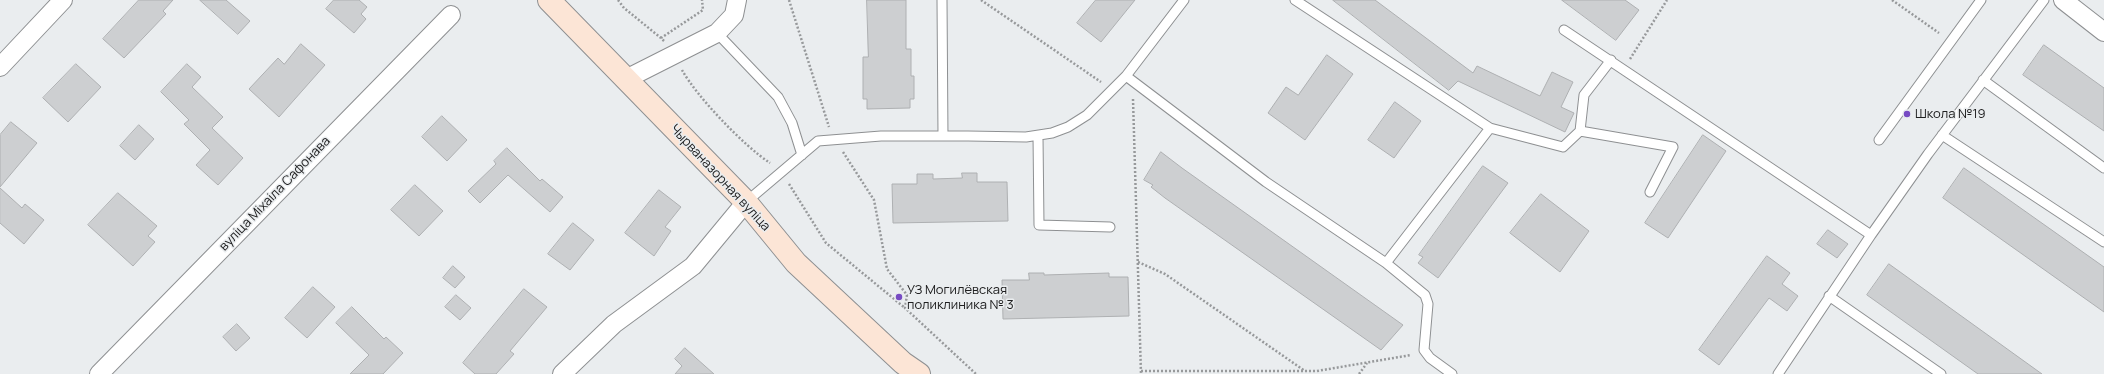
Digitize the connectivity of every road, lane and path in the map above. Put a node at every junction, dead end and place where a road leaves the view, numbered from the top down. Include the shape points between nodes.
1 (63, 0) edge
2 (549, 0) edge
3 (618, 0) edge
4 (702, 0) edge
5 (737, 0) edge
6 (789, 0) edge
7 (942, 0) edge
8 (981, 0) edge
9 (1184, 0) edge
10 (1295, 0) edge
11 (1667, 0) edge
12 (1892, 0) edge
13 (1981, 0) edge
14 (2044, 0) edge
15 (2063, 0) edge
16 (451, 14) dead end
17 (1564, 30) dead end
18 (2104, 32) edge
19 (717, 33) junction
20 (662, 38) junction
21 (1950, 42) junction
22 (674, 55) junction
23 (1611, 60) junction
24 (0, 67) edge
25 (1624, 69) junction
26 (626, 78) junction
27 (1129, 78) junction
28 (1983, 80) junction
29 (1112, 89) junction
30 (1490, 128) junction
31 (1580, 131) junction
32 (1942, 135) junction
33 (943, 136) junction
34 (1038, 136) junction
35 (834, 139) junction
36 (1879, 140) dead end
37 (802, 156) junction
38 (2104, 168) edge
39 (783, 172) junction
40 (1650, 192) dead end
41 (746, 202) junction
42 (1110, 227) dead end
43 (1871, 235) junction
44 (2104, 242) edge
45 (1138, 262) junction
46 (1386, 262) junction
47 (1829, 296) junction
48 (905, 308) junction
49 (1426, 353) junction
50 (1368, 363) junction
51 (907, 368) edge
52 (1305, 371) junction
53 (1141, 372) edge
54 (1317, 373) edge
55 (99, 374) edge
56 (562, 374) edge
57 (976, 374) edge
58 (1359, 374) edge
59 (1452, 374) edge
60 (1778, 374) edge
61 (1940, 374) edge

1 - 24 street
2 - 26 street, Чырваназорная вуліца
3 - 20 path via 624,8
4 - 20 path via 703,10
5 - 19 street via 734,14
6 - 35 path via 826,122
7 - 33 lane
8 - 29 path
9 - 27 lane
10 - 30 lane
11 - 25 path
12 - 21 path
13 - 21 lane
14 - 28 lane
15 - 18 street
16 - 55 street, вуліца Міхаіла Сафонава
17 - 23 lane
19 - 22 street
19 - 37 lane via 778,97 792,124
20 - 22 path
21 - 36 lane
22 - 26 street
22 - 39 path via 690,84 754,153
23 - 25 lane
23 - 31 lane via 1584,95
25 - 43 lane
26 - 41 street, Чырваназорная вуліца
27 - 29 lane
27 - 45 path
27 - 46 lane via 1266,182
28 - 32 lane
28 - 38 lane
29 - 34 lane via 1079,121
30 - 31 lane via 1563,147
30 - 46 lane
31 - 40 lane via 1673,147
32 - 43 lane
32 - 44 lane
33 - 34 lane
33 - 35 lane
34 - 42 lane via 1039,225
35 - 37 lane via 818,141
35 - 48 path via 874,200 887,270 907,294
37 - 39 lane
39 - 41 lane
39 - 48 path via 792,192 826,243
41 - 51 street, Чырваназорная вуліца via 796,263
41 - 56 street via 692,266 614,324
43 - 47 lane
45 - 52 path via 1165,274
45 - 53 path
46 - 49 lane via 1427,297 1424,345
47 - 60 lane
47 - 61 lane
48 - 57 path
49 - 50 path
49 - 59 lane
50 - 54 path
50 - 58 path
52 - 53 path
52 - 54 path

